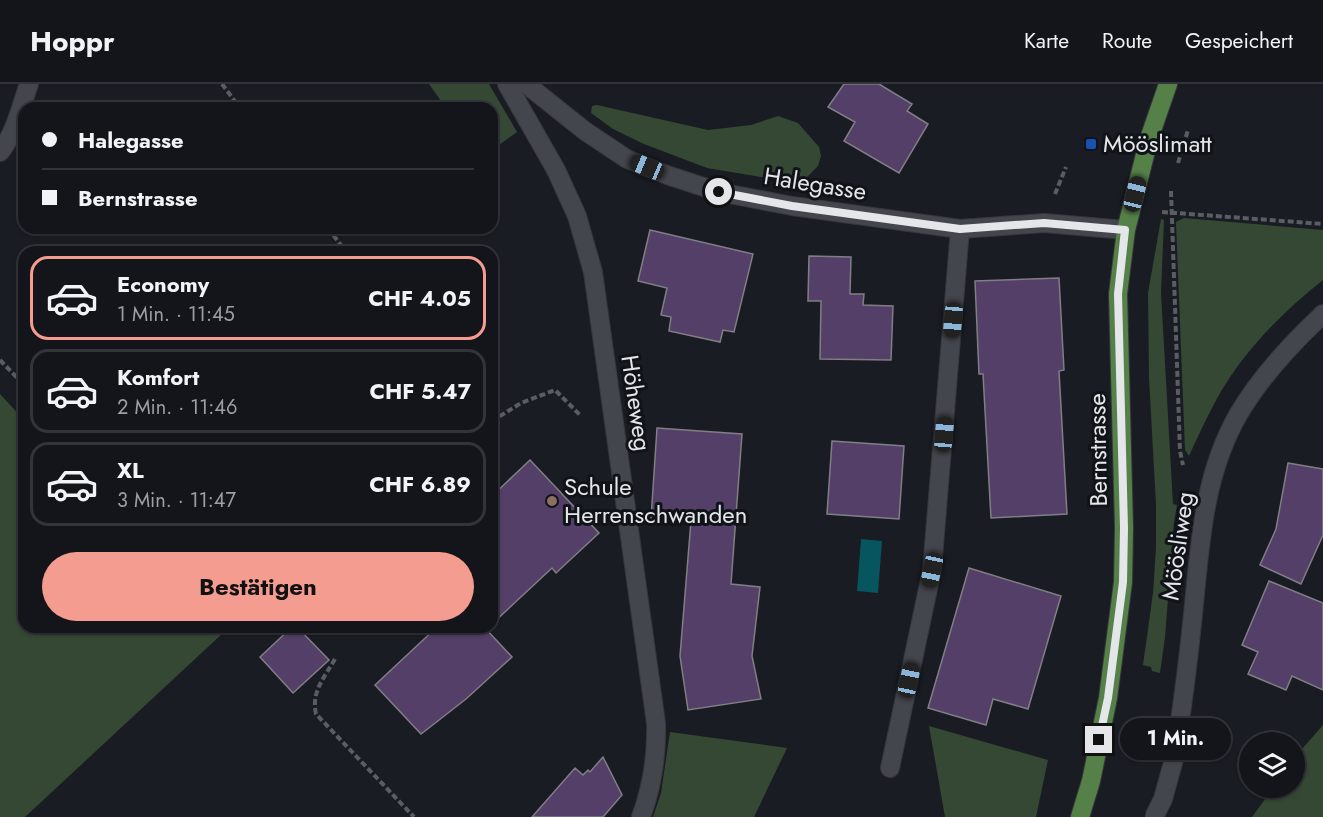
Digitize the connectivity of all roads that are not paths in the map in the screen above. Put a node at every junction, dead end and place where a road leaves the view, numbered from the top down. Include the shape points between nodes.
1 (29, 84) edge
2 (507, 84) edge
3 (526, 84) edge
4 (1168, 84) edge
5 (22, 102) edge
6 (18, 114) edge
7 (0, 152) edge
8 (960, 229) junction
9 (1125, 230) junction
10 (1323, 314) edge
11 (890, 768) dead end
12 (641, 817) edge
13 (1080, 817) edge
14 (1154, 817) edge

1 - 5 street
2 - 12 street, Höheweg via 578,216 593,272 656,723 654,766
3 - 8 street, Halegasse via 627,159 667,176 719,192 792,206
4 - 9 main road, Bernstrasse
6 - 7 street
8 - 9 street, Halegasse via 1044,223
8 - 11 street via 932,570
9 - 13 main road, Bernstrasse via 1118,294 1123,582 1108,698
10 - 14 street, Möösliweg, bridge via 1293,341 1264,377 1238,416 1210,482 1174,759

